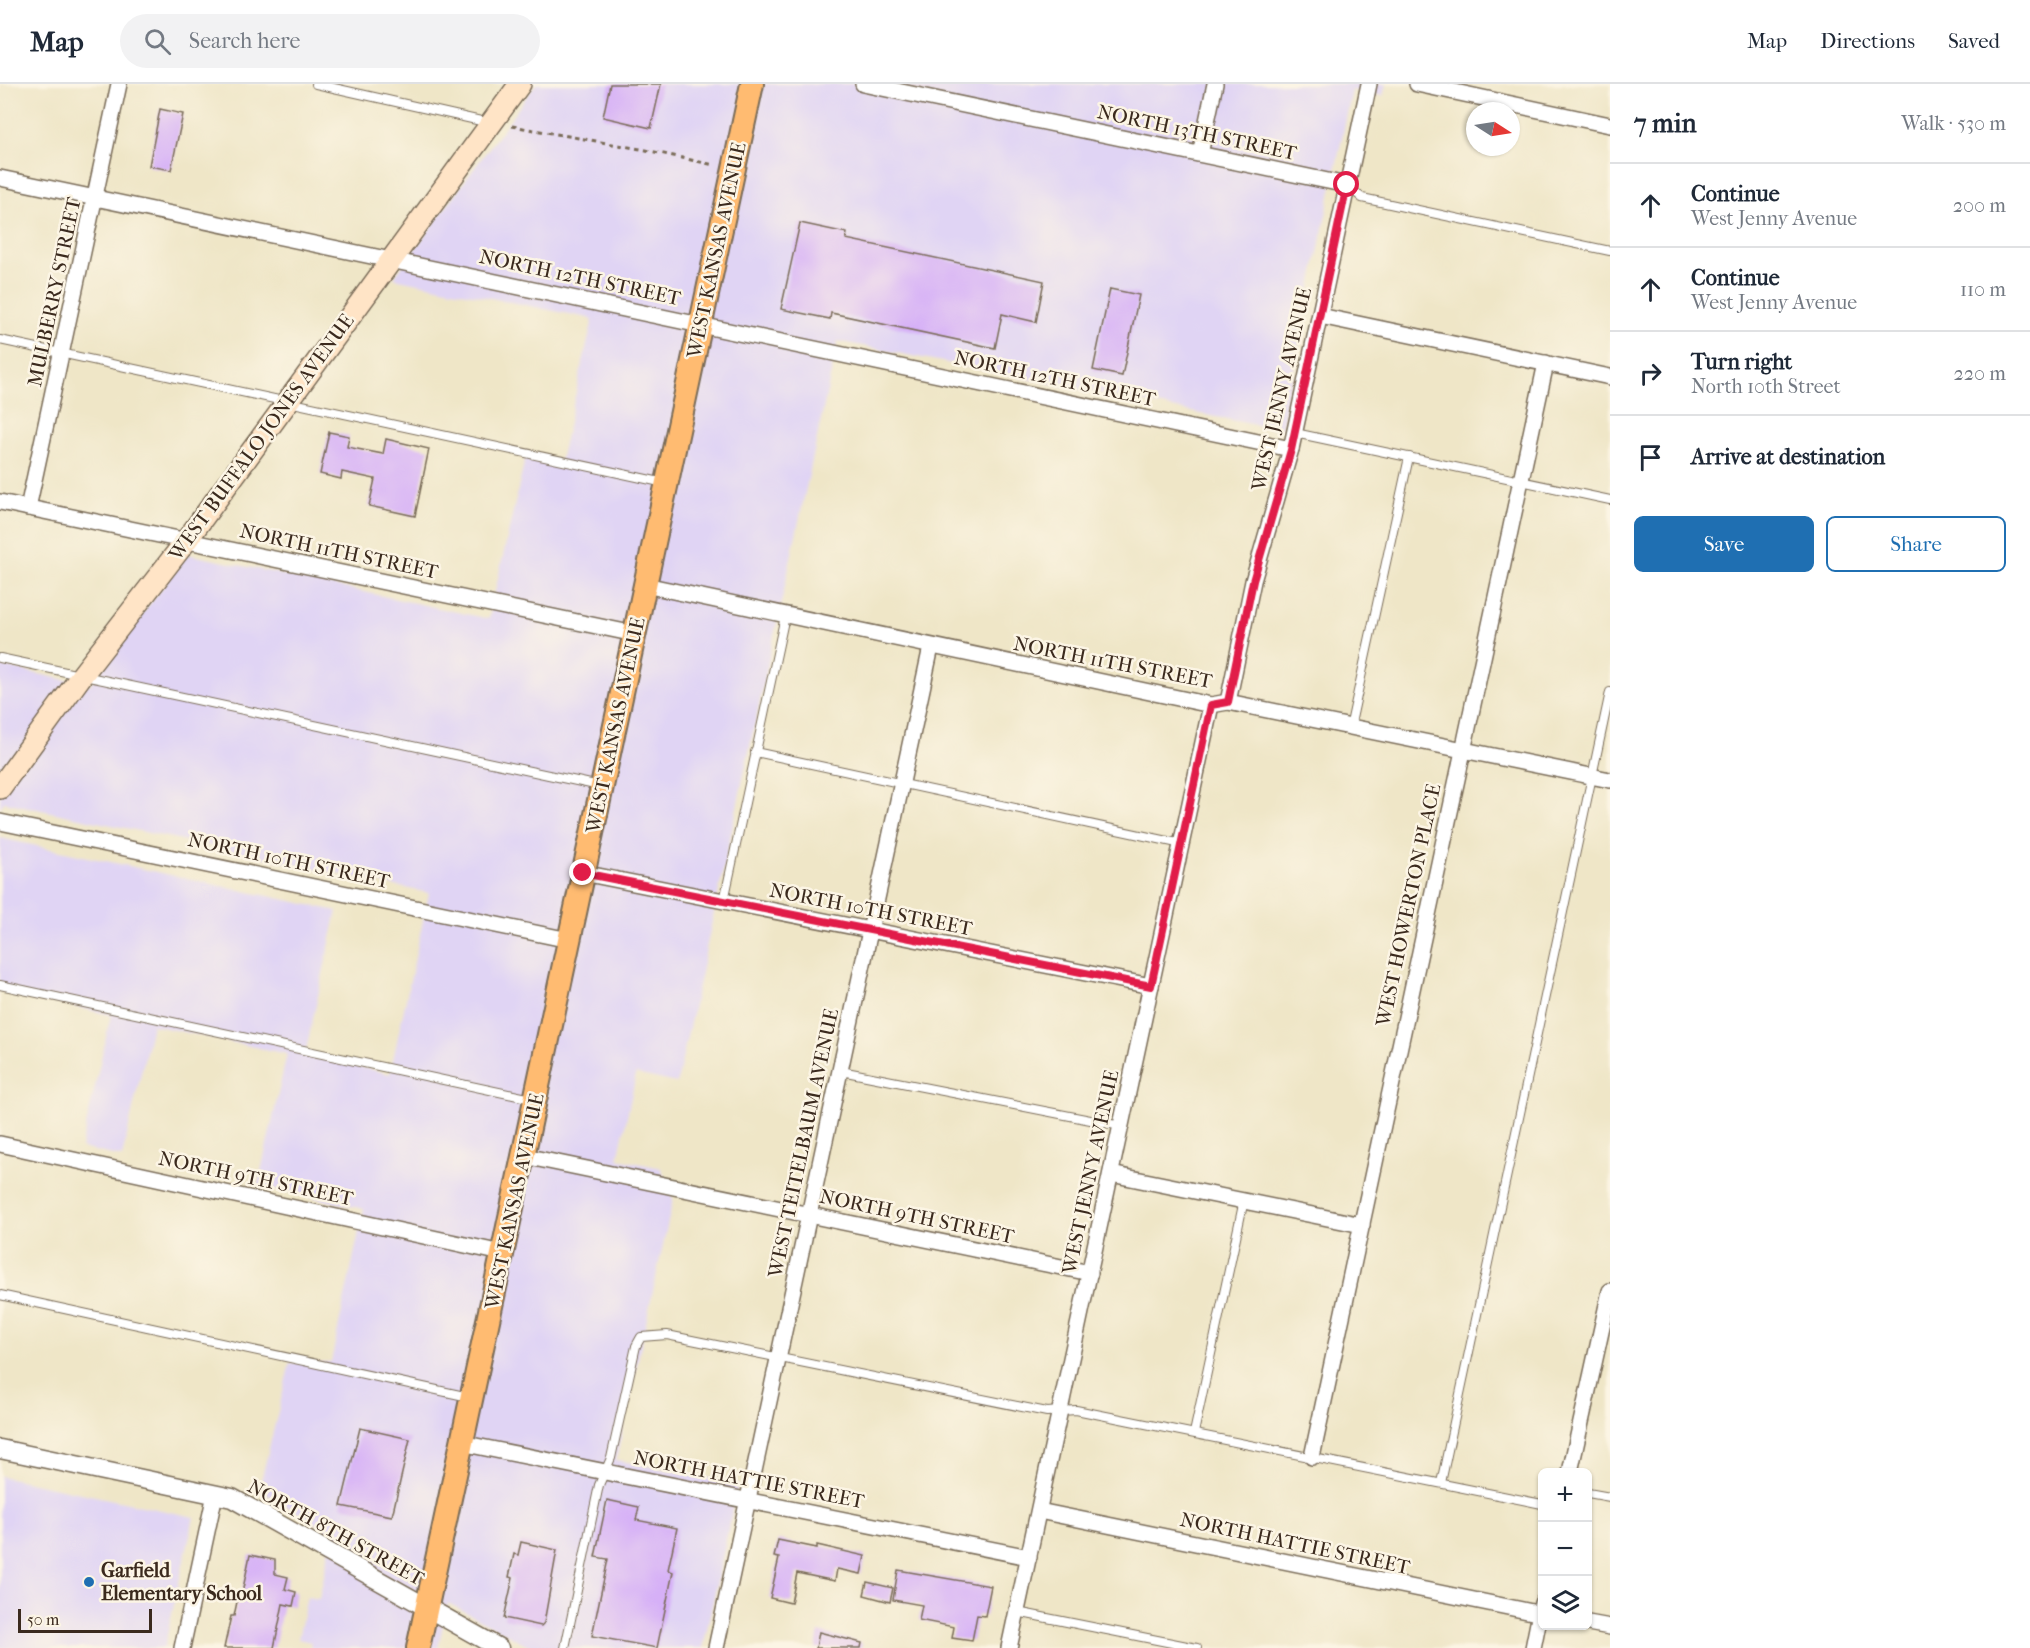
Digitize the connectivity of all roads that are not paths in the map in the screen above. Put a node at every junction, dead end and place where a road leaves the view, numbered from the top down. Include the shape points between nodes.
1 (119, 84) edge
2 (316, 84) edge
3 (520, 84) edge
4 (752, 84) edge
5 (863, 84) edge
6 (1215, 84) edge
7 (1369, 84) edge
8 (1417, 84) edge
9 (492, 123) junction
10 (1610, 125) edge
11 (1200, 154) junction
12 (0, 178) edge
13 (1347, 185) junction
14 (96, 198) junction
15 (1610, 250) edge
16 (391, 259) junction
17 (1320, 316) junction
18 (701, 324) junction
19 (0, 340) edge
20 (62, 353) junction
21 (1546, 363) junction
22 (1610, 377) edge
23 (287, 401) junction
24 (1295, 433) junction
25 (1291, 450) junction
26 (1408, 457) junction
27 (1520, 481) junction
28 (666, 483) junction
29 (1610, 500) edge
30 (0, 502) edge
31 (28, 508) junction
32 (186, 541) junction
33 (645, 585) junction
34 (785, 616) junction
35 (634, 634) junction
36 (931, 647) junction
37 (0, 658) edge
38 (82, 675) junction
39 (1610, 692) edge
40 (1228, 702) junction
41 (1211, 705) junction
42 (1350, 728) junction
43 (1462, 751) junction
44 (755, 752) junction
45 (1592, 776) junction
46 (1610, 780) edge
47 (902, 784) junction
48 (601, 786) junction
49 (0, 788) edge
50 (0, 822) edge
51 (1182, 844) junction
52 (583, 873) junction
53 (724, 901) junction
54 (871, 930) junction
55 (569, 940) junction
56 (0, 985) edge
57 (1151, 986) junction
58 (840, 1071) junction
59 (536, 1100) junction
60 (1121, 1126) junction
61 (0, 1144) edge
62 (524, 1156) junction
63 (1111, 1174) junction
64 (1244, 1200) junction
65 (809, 1215) junction
66 (1362, 1225) junction
67 (502, 1253) junction
68 (1090, 1273) junction
69 (1610, 1291) edge
70 (0, 1295) edge
71 (778, 1358) junction
72 (1603, 1360) edge
73 (471, 1397) junction
74 (1060, 1411) junction
75 (1194, 1433) junction
76 (461, 1443) junction
77 (0, 1449) edge
78 (1312, 1457) junction
79 (1571, 1468) edge
80 (605, 1472) junction
81 (1441, 1483) junction
82 (215, 1494) junction
83 (1592, 1494) edge
84 (1610, 1497) edge
85 (748, 1501) junction
86 (1538, 1503) edge
87 (1039, 1511) junction
88 (1029, 1557) junction
89 (426, 1608) junction
90 (1538, 1609) edge
91 (1017, 1612) junction
92 (1592, 1624) edge
93 (1538, 1627) edge
94 (1610, 1627) edge
95 (182, 1648) edge
96 (418, 1648) edge
97 (499, 1648) edge
98 (565, 1648) edge
99 (716, 1648) edge
100 (1009, 1648) edge
101 (1197, 1648) edge
102 (1533, 1648) edge

1 - 14 street, MULBERRY STREET
2 - 9 lane
3 - 9 main road, WEST BUFFALO JONES AVENUE
4 - 18 main road, WEST KANSAS AVENUE
5 - 11 street, NORTH 13TH STREET
6 - 11 street
7 - 13 street, WEST JENNY AVENUE
8 - 10 street
9 - 16 main road, WEST BUFFALO JONES AVENUE
11 - 13 street, NORTH 13TH STREET
12 - 14 street, NORTH 12TH STREET
13 - 15 lane via 1362,198
13 - 17 street, WEST JENNY AVENUE
14 - 16 street, NORTH 12TH STREET
14 - 20 street, MULBERRY STREET
16 - 18 street, NORTH 12TH STREET
16 - 23 main road, WEST BUFFALO JONES AVENUE
17 - 21 street
17 - 24 street, WEST JENNY AVENUE
18 - 25 street, NORTH 12TH STREET
18 - 28 main road, WEST KANSAS AVENUE
19 - 20 lane
20 - 23 lane
20 - 31 street, MULBERRY STREET
21 - 22 street
21 - 27 street, WEST HOWERTON PLACE
23 - 28 lane
23 - 32 main road, WEST BUFFALO JONES AVENUE
24 - 25 street, WEST JENNY AVENUE
24 - 26 lane
25 - 40 street, WEST JENNY AVENUE via 1253,581
26 - 27 lane
26 - 42 lane
27 - 29 lane
27 - 43 street, WEST HOWERTON PLACE
28 - 33 main road, WEST KANSAS AVENUE
30 - 31 street, NORTH 11TH STREET
31 - 32 street, NORTH 11TH STREET
32 - 35 street, NORTH 11TH STREET
32 - 38 main road, WEST BUFFALO JONES AVENUE
33 - 34 street, NORTH 11TH STREET
33 - 35 main road, WEST KANSAS AVENUE
34 - 36 street, NORTH 11TH STREET
34 - 44 lane
35 - 48 main road, WEST KANSAS AVENUE
36 - 41 street, NORTH 11TH STREET
36 - 47 street, WEST TEITELBAUM AVENUE
37 - 38 lane
38 - 48 lane
38 - 49 main road, WEST BUFFALO JONES AVENUE
39 - 45 lane
40 - 41 street, NORTH 11TH STREET
40 - 42 street, NORTH 11TH STREET
41 - 51 street, WEST JENNY AVENUE
42 - 43 street, NORTH 11TH STREET
43 - 45 street, NORTH 11TH STREET
43 - 66 street, WEST HOWERTON PLACE
44 - 47 lane
44 - 53 lane
45 - 46 street, NORTH 11TH STREET
45 - 81 lane
47 - 51 lane
47 - 54 street, WEST TEITELBAUM AVENUE
48 - 52 main road, WEST KANSAS AVENUE
50 - 55 street, NORTH 10TH STREET
51 - 57 street, WEST JENNY AVENUE
52 - 53 street, NORTH 10TH STREET
52 - 55 main road, WEST KANSAS AVENUE
53 - 54 street, NORTH 10TH STREET
54 - 57 street, NORTH 10TH STREET
54 - 58 street, WEST TEITELBAUM AVENUE
55 - 59 main road, WEST KANSAS AVENUE
56 - 59 lane
57 - 60 street, WEST JENNY AVENUE
58 - 60 lane
58 - 65 street, WEST TEITELBAUM AVENUE
59 - 62 main road, WEST KANSAS AVENUE
60 - 63 street, WEST JENNY AVENUE
61 - 67 street, NORTH 9TH STREET
62 - 65 street, NORTH 9TH STREET
62 - 67 main road, WEST KANSAS AVENUE
63 - 64 street
63 - 68 street, WEST JENNY AVENUE
64 - 66 street
64 - 75 lane
65 - 68 street, NORTH 9TH STREET
65 - 71 street, WEST TEITELBAUM AVENUE
66 - 78 street, WEST HOWERTON PLACE
67 - 73 main road, WEST KANSAS AVENUE
68 - 74 street, WEST JENNY AVENUE
69 - 72 street
70 - 73 lane
71 - 74 lane via 1047,1412
71 - 80 lane via 668,1335 640,1337
71 - 85 street, WEST TEITELBAUM AVENUE
72 - 79 street
73 - 76 main road, WEST KANSAS AVENUE
74 - 75 lane via 1076,1410
74 - 87 street, WEST JENNY AVENUE
75 - 78 lane
76 - 80 street, NORTH HATTIE STREET
76 - 89 main road, WEST KANSAS AVENUE
77 - 82 street, NORTH 8TH STREET
78 - 81 lane
80 - 85 street, NORTH HATTIE STREET
80 - 98 lane
81 - 86 lane
82 - 89 street, NORTH 8TH STREET via 232,1498
82 - 95 street
83 - 84 lane
85 - 88 street, NORTH HATTIE STREET
85 - 99 street, WEST TEITELBAUM AVENUE
87 - 88 street, WEST JENNY AVENUE
87 - 90 street, NORTH HATTIE STREET
88 - 91 street, WEST JENNY AVENUE
89 - 96 main road, WEST KANSAS AVENUE
89 - 97 street, NORTH 8TH STREET
91 - 100 street, WEST JENNY AVENUE
91 - 101 lane
92 - 94 street
93 - 102 street

